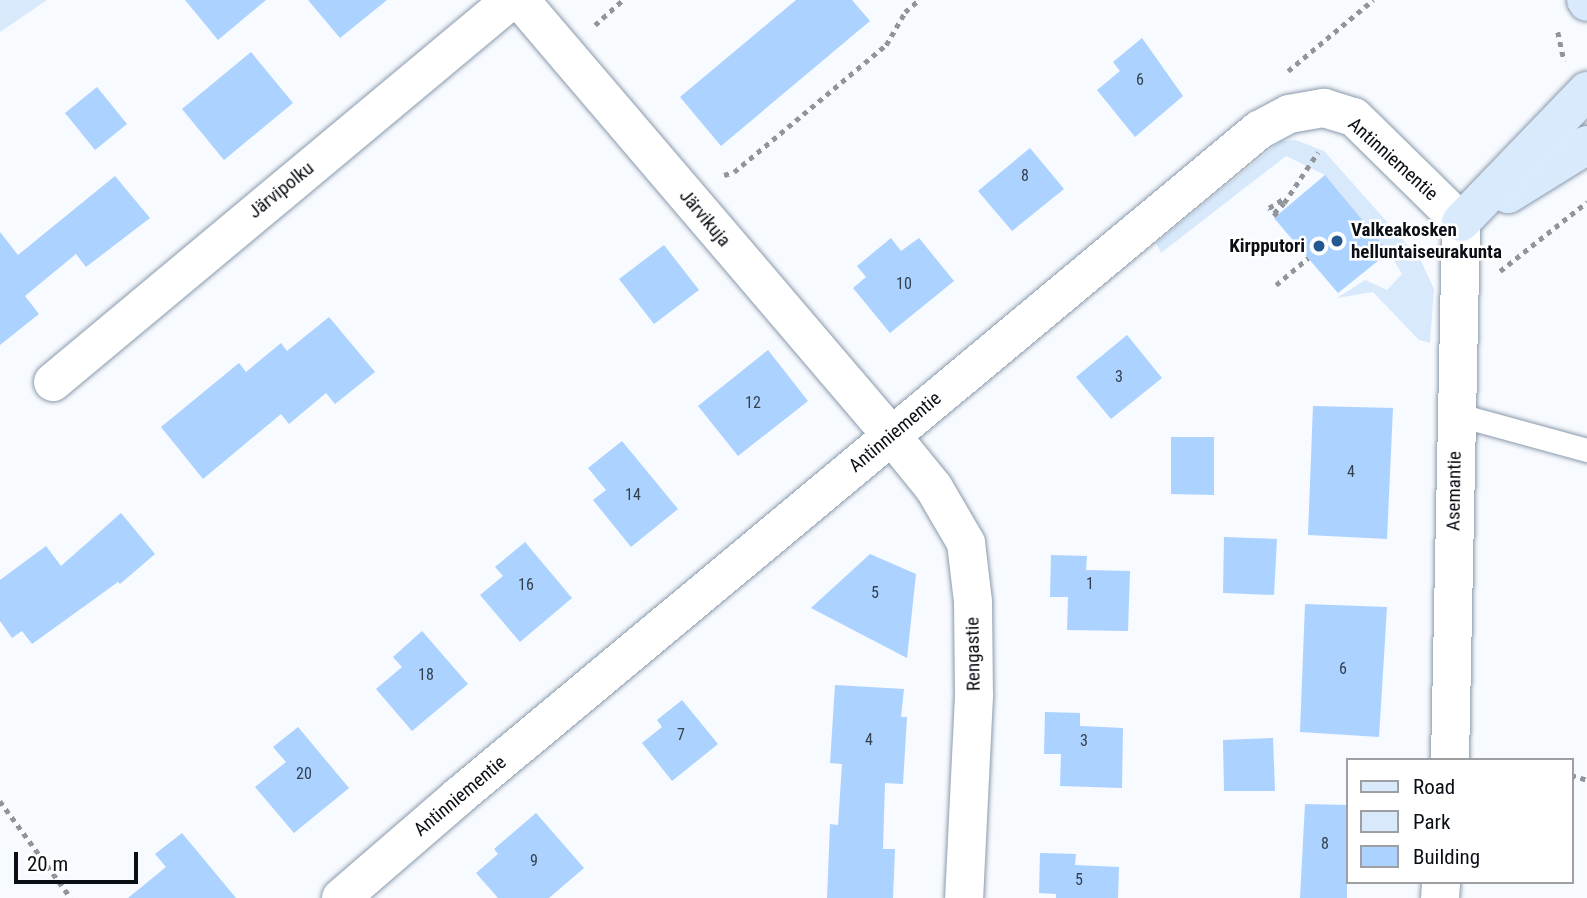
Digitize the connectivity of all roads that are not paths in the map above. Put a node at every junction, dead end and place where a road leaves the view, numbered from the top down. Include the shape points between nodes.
1 (511, 0) edge
2 (520, 0) edge
3 (1587, 91) edge
4 (1587, 145) edge
5 (1461, 222) junction
6 (53, 382) dead end
7 (1455, 414) junction
8 (891, 435) junction
9 (1587, 450) edge
10 (1450, 758) edge
11 (341, 898) edge
12 (964, 898) edge

1 - 6 street, Järvipolku
2 - 8 street, Järvikuja
3 - 5 street
4 - 5 street
5 - 7 street, Asemantie
5 - 8 street, Antinniementie via 1354,117 1324,108 1289,114 1259,130
7 - 9 lane
7 - 10 street, Asemantie
8 - 11 street, Antinniementie
8 - 12 street, Rengastie via 934,488 967,543 974,696

